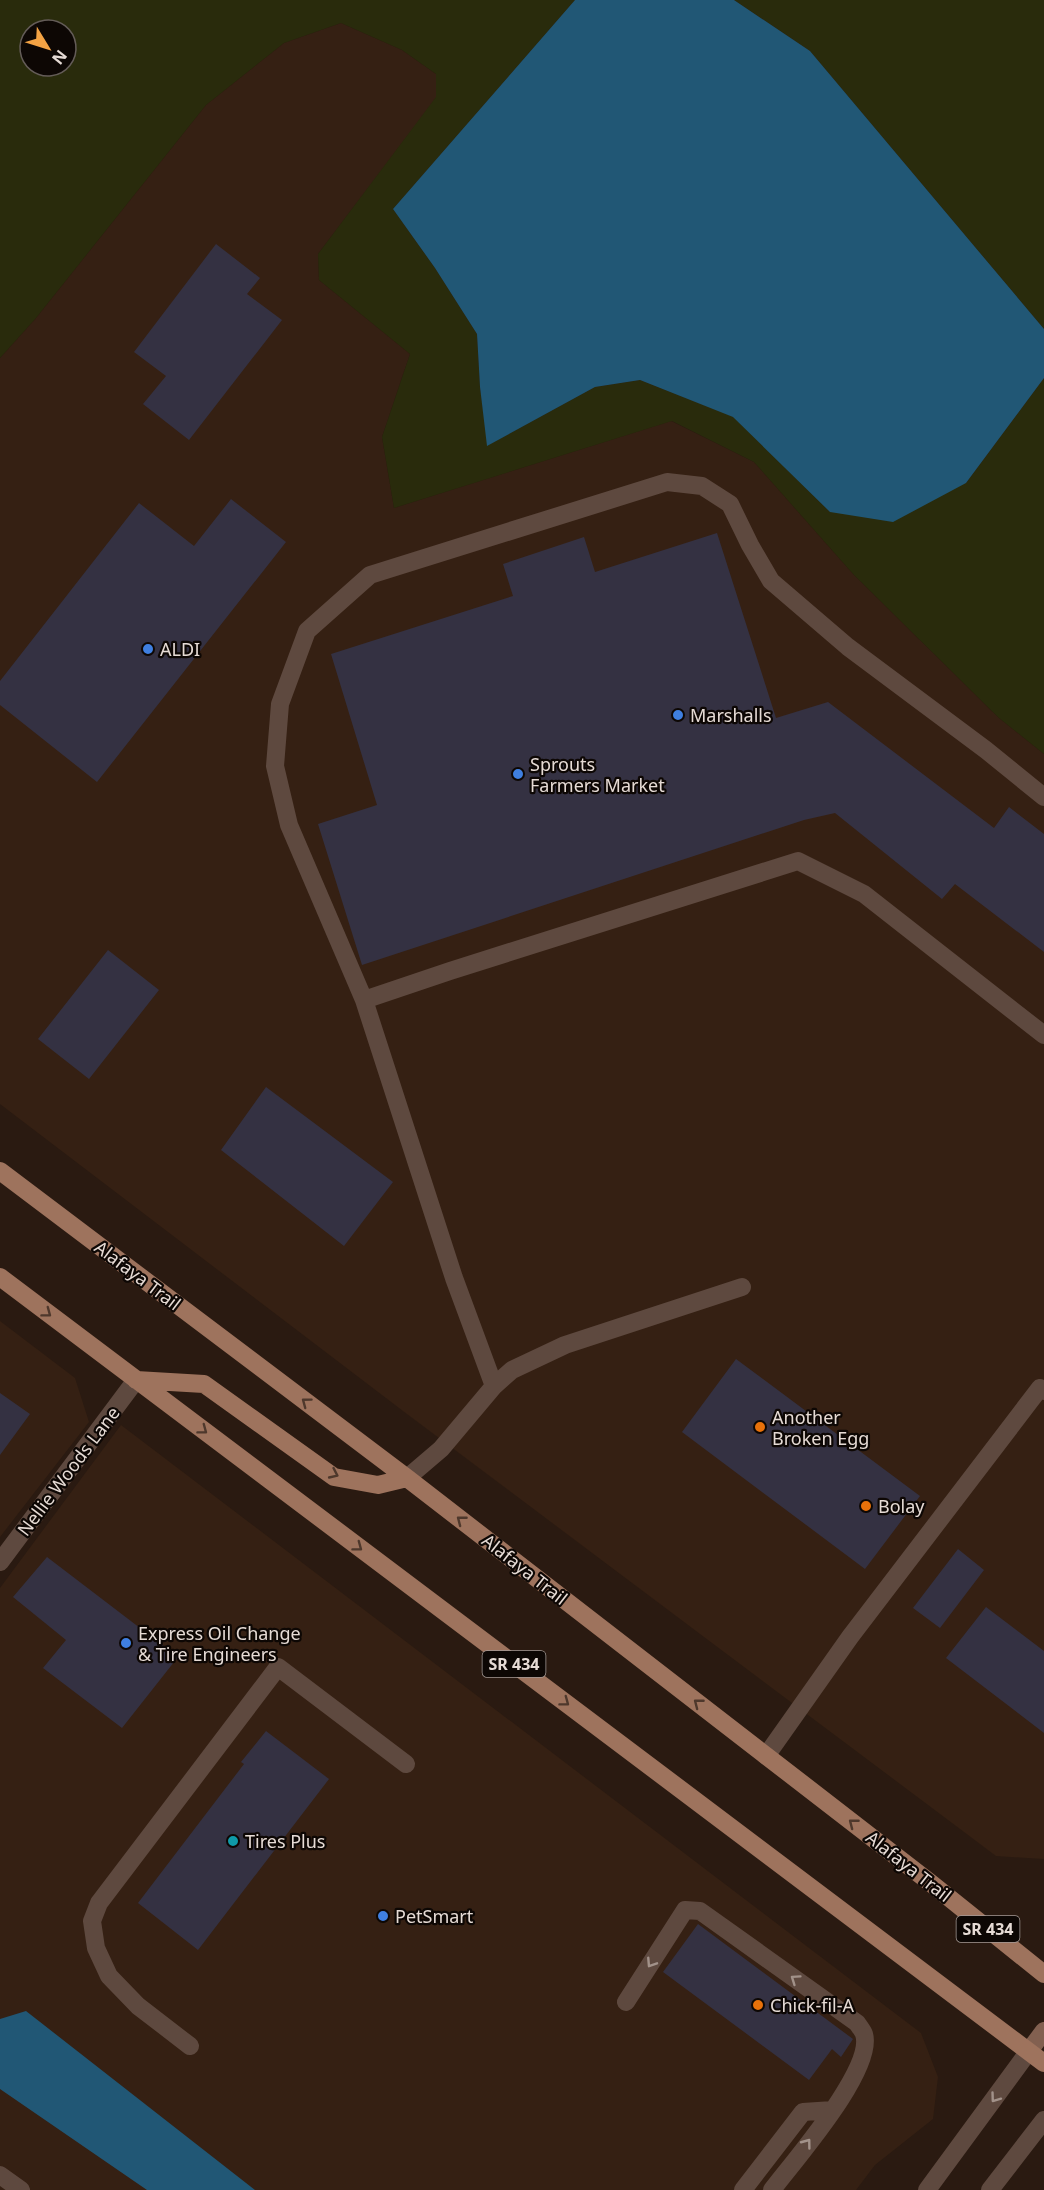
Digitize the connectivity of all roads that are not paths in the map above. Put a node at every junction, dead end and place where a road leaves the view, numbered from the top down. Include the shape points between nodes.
1 (1044, 797) edge
2 (363, 1000) junction
3 (1044, 1035) edge
4 (0, 1172) edge
5 (0, 1277) edge
6 (742, 1287) dead end
7 (136, 1380) junction
8 (494, 1386) junction
9 (1043, 1387) edge
10 (407, 1478) junction
11 (0, 1562) edge
12 (766, 1756) junction
13 (406, 1764) dead end
14 (1044, 1974) edge
15 (626, 2002) dead end
16 (1044, 2031) edge
17 (190, 2046) dead end
18 (1029, 2051) junction
19 (1044, 2063) edge
20 (833, 2109) junction
21 (1044, 2120) edge
22 (0, 2175) edge
23 (21, 2190) edge
24 (743, 2190) edge
25 (772, 2190) edge
26 (927, 2190) edge
27 (990, 2190) edge

1 - 2 street via 848,647 771,581 730,504 702,486 667,482 370,575 307,631 280,704 275,766 289,825
2 - 3 street via 798,861 864,894
2 - 8 street via 454,1278
10 -> 4 main road, Alafaya Trail / SR 434
5 -> 7 main road, SR 434
6 - 8 street via 565,1345 512,1371
7 -> 10 main road via 204,1384 334,1477 378,1485
7 - 11 street, Nellie Woods Lane
7 -> 18 main road, SR 434
8 - 10 street via 441,1449
9 - 12 street via 850,1637
12 -> 10 main road, Alafaya Trail / SR 434
14 -> 12 main road, Alafaya Trail / SR 434
13 - 17 street via 278,1667 99,1903 92,1921 96,1948 109,1976 138,2006
20 -> 15 street via 845,2095 863,2053 865,2035 857,2023 700,1911 685,1910
16 - 18 main road
18 - 19 main road, SR 434
18 -> 26 street
20 - 24 street via 803,2112
25 -> 20 street
21 - 27 street
22 - 23 street

